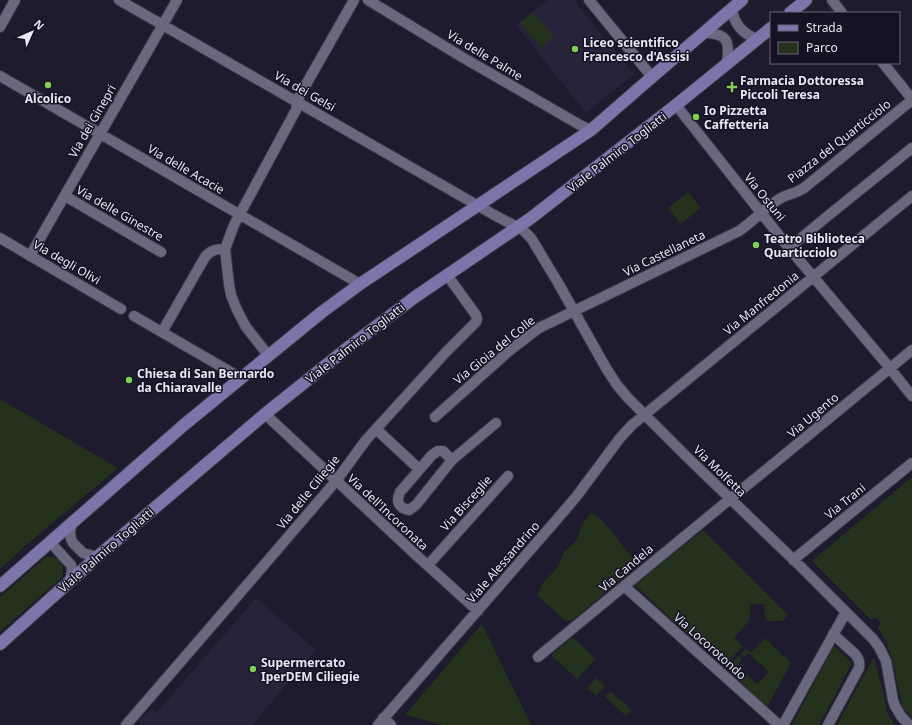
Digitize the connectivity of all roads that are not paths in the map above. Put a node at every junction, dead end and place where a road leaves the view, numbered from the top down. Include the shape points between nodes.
1 (15, 0) edge
2 (119, 0) edge
3 (177, 0) edge
4 (354, 0) edge
5 (368, 0) edge
6 (589, 0) edge
7 (742, 0) edge
8 (806, 0) edge
9 (832, 0) edge
10 (732, 9) junction
11 (791, 12) edge
12 (841, 12) edge
13 (162, 24) junction
14 (0, 27) edge
15 (770, 29) edge
16 (703, 33) junction
17 (757, 39) junction
18 (727, 63) junction
19 (884, 64) edge
20 (0, 76) edge
21 (652, 76) junction
22 (912, 99) edge
23 (297, 102) junction
24 (676, 105) junction
25 (590, 130) junction
26 (100, 134) junction
27 (912, 148) edge
28 (65, 196) junction
29 (912, 196) edge
30 (477, 205) junction
31 (762, 213) junction
32 (239, 215) junction
33 (517, 227) junction
34 (0, 238) edge
35 (789, 248) junction
36 (225, 250) junction
37 (161, 252) dead end
38 (30, 256) junction
39 (447, 275) junction
40 (813, 277) junction
41 (360, 284) junction
42 (121, 309) dead end
43 (575, 311) junction
44 (134, 316) dead end
45 (162, 332) junction
46 (912, 350) edge
47 (264, 351) junction
48 (890, 368) junction
49 (236, 375) junction
50 (912, 396) edge
51 (265, 414) junction
52 (644, 415) junction
53 (435, 417) dead end
54 (496, 422) dead end
55 (376, 429) junction
56 (452, 460) junction
57 (912, 463) edge
58 (419, 469) junction
59 (508, 476) dead end
60 (336, 481) junction
61 (730, 499) junction
62 (72, 522) junction
63 (50, 542) junction
64 (97, 558) junction
65 (793, 560) junction
66 (428, 565) junction
67 (70, 581) junction
68 (0, 586) edge
69 (624, 586) junction
70 (478, 611) junction
71 (846, 612) junction
72 (833, 634) junction
73 (0, 644) edge
74 (538, 657) dead end
75 (384, 723) edge
76 (126, 725) edge
77 (780, 725) edge
78 (783, 725) edge
79 (828, 725) edge
80 (909, 725) edge

1 - 14 street
2 - 13 street, Via dei Gelsi
3 - 13 street, Via dei Ginepri
4 - 23 street
5 - 25 street, Via delle Palme via 521,92
6 - 21 street
7 - 10 main road
8 - 11 main road
9 - 12 street
10 - 16 main road
10 - 17 street via 738,25 745,33
13 - 23 street, Via dei Gelsi
13 - 26 street, Via dei Ginepri
15 - 17 main road, Viale Palmiro Togliatti
16 - 18 street via 718,34 725,39 729,48
16 - 21 main road
17 - 18 main road, Viale Palmiro Togliatti
18 - 24 main road, Viale Palmiro Togliatti
19 - 22 street
20 - 26 street, Via delle Acacie
21 - 25 main road
22 - 31 street, Piazza del Quarticciolo via 804,188 781,198
23 - 30 street, Via dei Gelsi
23 - 32 street via 296,110
24 - 31 street, Via Ostuni
24 - 33 main road, Viale Palmiro Togliatti
25 - 30 main road
26 - 28 street, Via dei Ginepri
26 - 32 street, Via delle Acacie
27 - 35 street
28 - 37 street, Via delle Ginestre
28 - 38 street, Via dei Ginepri
29 - 40 street, Via Manfredonia
30 - 33 street, Via Molfetta
30 - 41 main road
31 - 35 street, Via Ostuni
31 - 43 street, Via Castellaneta via 739,231
32 - 36 street
32 - 41 street, Via delle Acacie
33 - 39 main road, Viale Palmiro Togliatti
33 - 43 street, Via Molfetta via 533,242
34 - 38 street, Via degli Olivi
35 - 40 street, Via Ostuni
36 - 45 street via 218,249 205,257
36 - 47 street via 227,277 233,301 243,323
38 - 42 street, Via degli Olivi
39 - 51 main road, Viale Palmiro Togliatti via 350,346
39 - 55 street, Via delle Ciliegie via 476,315 476,322
40 - 48 street, Via Ostuni
40 - 52 street, Via Manfredonia
41 - 47 main road
43 - 52 street, Via Molfetta via 617,385
43 - 53 street, Via Gioia del Colle via 534,331
44 - 45 street
45 - 49 street
46 - 48 street, Via Ugento
47 - 49 main road
48 - 50 street, Via Ostuni
48 - 61 street, Via Ugento
49 - 62 main road via 185,424
51 - 60 street, Via dell'Incoronata
51 - 64 main road, Viale Palmiro Togliatti
52 - 61 street, Via Molfetta
52 - 70 street, Viale Alessandrino via 624,433 564,511
54 - 56 street
55 - 58 street
55 - 60 street, Via delle Ciliegie
56 - 58 street via 438,451
56 - 58 street via 416,505 406,510 400,505 398,496
57 - 65 street, Via Trani
59 - 66 street, Via Bisceglie
60 - 66 street, Via dell'Incoronata
60 - 76 street, Via delle Ciliegie
61 - 65 street, Via Molfetta
61 - 69 street, Via Candela
62 - 63 main road
62 - 64 street via 70,532 73,543 83,554
63 - 67 street via 70,565
63 - 68 main road
64 - 67 main road, Viale Palmiro Togliatti
65 - 71 street, Via Molfetta
66 - 70 street, Via dell'Incoronata
67 - 73 main road, Viale Palmiro Togliatti
69 - 74 street, Via Candela
69 - 77 street, Via Locorotondo
70 - 75 street, Viale Alessandrino
71 - 72 street
71 - 80 street, Via Molfetta via 879,647 886,661 895,706
72 - 78 street
72 - 79 street via 856,654 860,664

